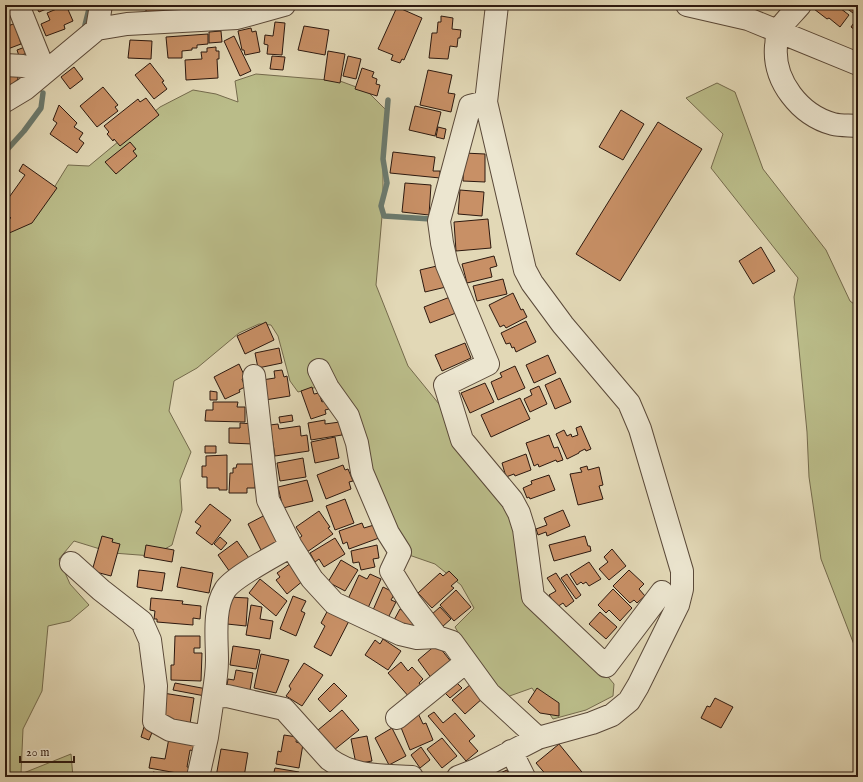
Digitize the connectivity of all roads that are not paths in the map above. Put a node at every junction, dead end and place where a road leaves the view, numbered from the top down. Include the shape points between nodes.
1 (18, 5) edge
2 (101, 5) edge
3 (284, 5) edge
4 (497, 5) edge
5 (687, 5) edge
6 (800, 5) edge
7 (97, 29) junction
8 (778, 31) junction
9 (858, 64) edge
10 (5, 65) edge
11 (45, 72) junction
12 (5, 101) edge
13 (486, 102) junction
14 (858, 126) edge
15 (319, 370) dead end
16 (254, 376) dead end
17 (291, 546) junction
18 (71, 563) dead end
19 (662, 592) dead end
20 (437, 637) junction
21 (466, 662) junction
22 (214, 697) junction
23 (397, 718) dead end
24 (207, 737) junction
25 (538, 738) junction
26 (511, 751) junction
27 (198, 777) edge
28 (412, 777) edge
29 (458, 777) edge
30 (524, 777) edge

1 - 11 street
2 - 7 street
3 - 7 street via 237,18 127,24
4 - 13 street
5 - 8 street via 748,19
6 - 8 street
7 - 11 street
8 - 9 street
8 - 14 street via 775,58 780,77 800,106 814,116 834,124
10 - 11 street via 23,66
11 - 12 street via 25,89
13 - 19 street via 470,106 439,221 448,265 488,364 445,385 462,440 512,500 519,513 524,529 533,597 606,666
13 - 25 street via 525,270 563,325 629,403 640,429 682,571 682,589 678,605 629,701 612,715
15 - 20 street via 348,416 357,443 362,472 388,533 400,552 391,571 410,602
16 - 17 street via 268,500
17 - 20 street via 312,579 334,603 400,634 417,638
17 - 22 street via 239,577 225,589 220,601 216,635
18 - 24 street via 100,590 142,622 150,640 156,686 154,721 170,730
20 - 21 street via 452,642
21 - 23 street
21 - 25 street via 489,694
22 - 24 street
22 - 28 street via 227,696 284,709 329,759 338,765 361,774
24 - 27 street
25 - 26 street
26 - 29 street
26 - 30 street

